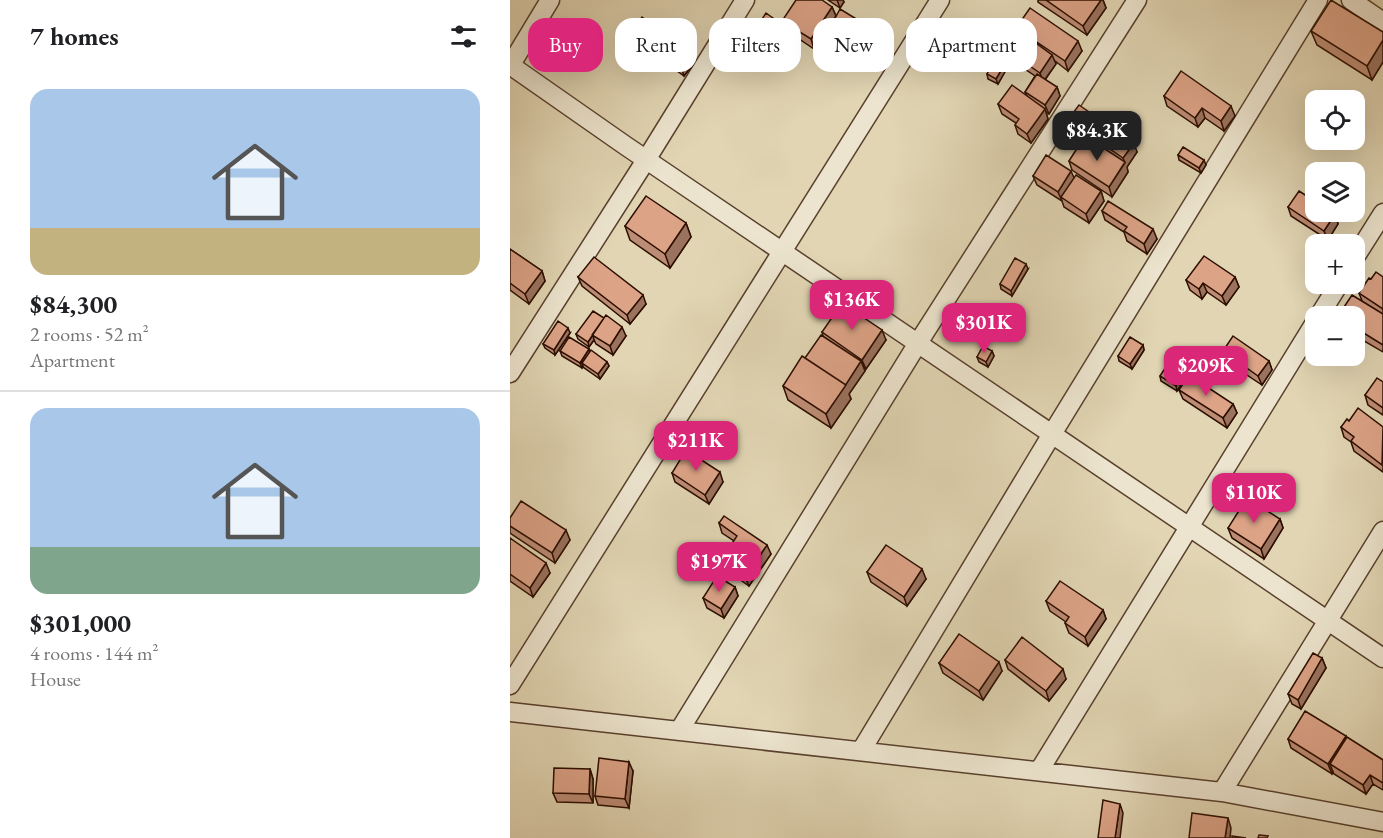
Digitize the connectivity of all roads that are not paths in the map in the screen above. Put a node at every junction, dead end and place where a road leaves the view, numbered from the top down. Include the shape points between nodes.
1 (550, 0) edge
2 (745, 0) edge
3 (940, 0) edge
4 (1137, 0) edge
5 (1318, 0) edge
6 (1351, 0) edge
7 (1383, 22) edge
8 (510, 66) edge
9 (646, 160) junction
10 (1383, 213) edge
11 (1365, 242) edge
12 (782, 251) junction
13 (1305, 339) edge
14 (918, 343) junction
15 (510, 373) edge
16 (1052, 434) junction
17 (1188, 526) junction
18 (1383, 531) edge
19 (1328, 621) junction
20 (1383, 658) edge
21 (510, 685) edge
22 (510, 712) edge
23 (679, 731) junction
24 (861, 752) junction
25 (1039, 771) junction
26 (1222, 792) junction
27 (1383, 822) edge

1 - 8 street
2 - 9 street
3 - 12 street
4 - 14 street
5 - 16 street
6 - 7 street
8 - 9 street
9 - 12 street
9 - 15 street
10 - 11 street
12 - 14 street
12 - 21 street
13 - 17 street
14 - 16 street
14 - 23 street
16 - 17 street
16 - 24 street
17 - 19 street
17 - 25 street
18 - 19 street
19 - 20 street
19 - 26 street
22 - 23 street
23 - 24 street
24 - 25 street
25 - 26 street
26 - 27 street

